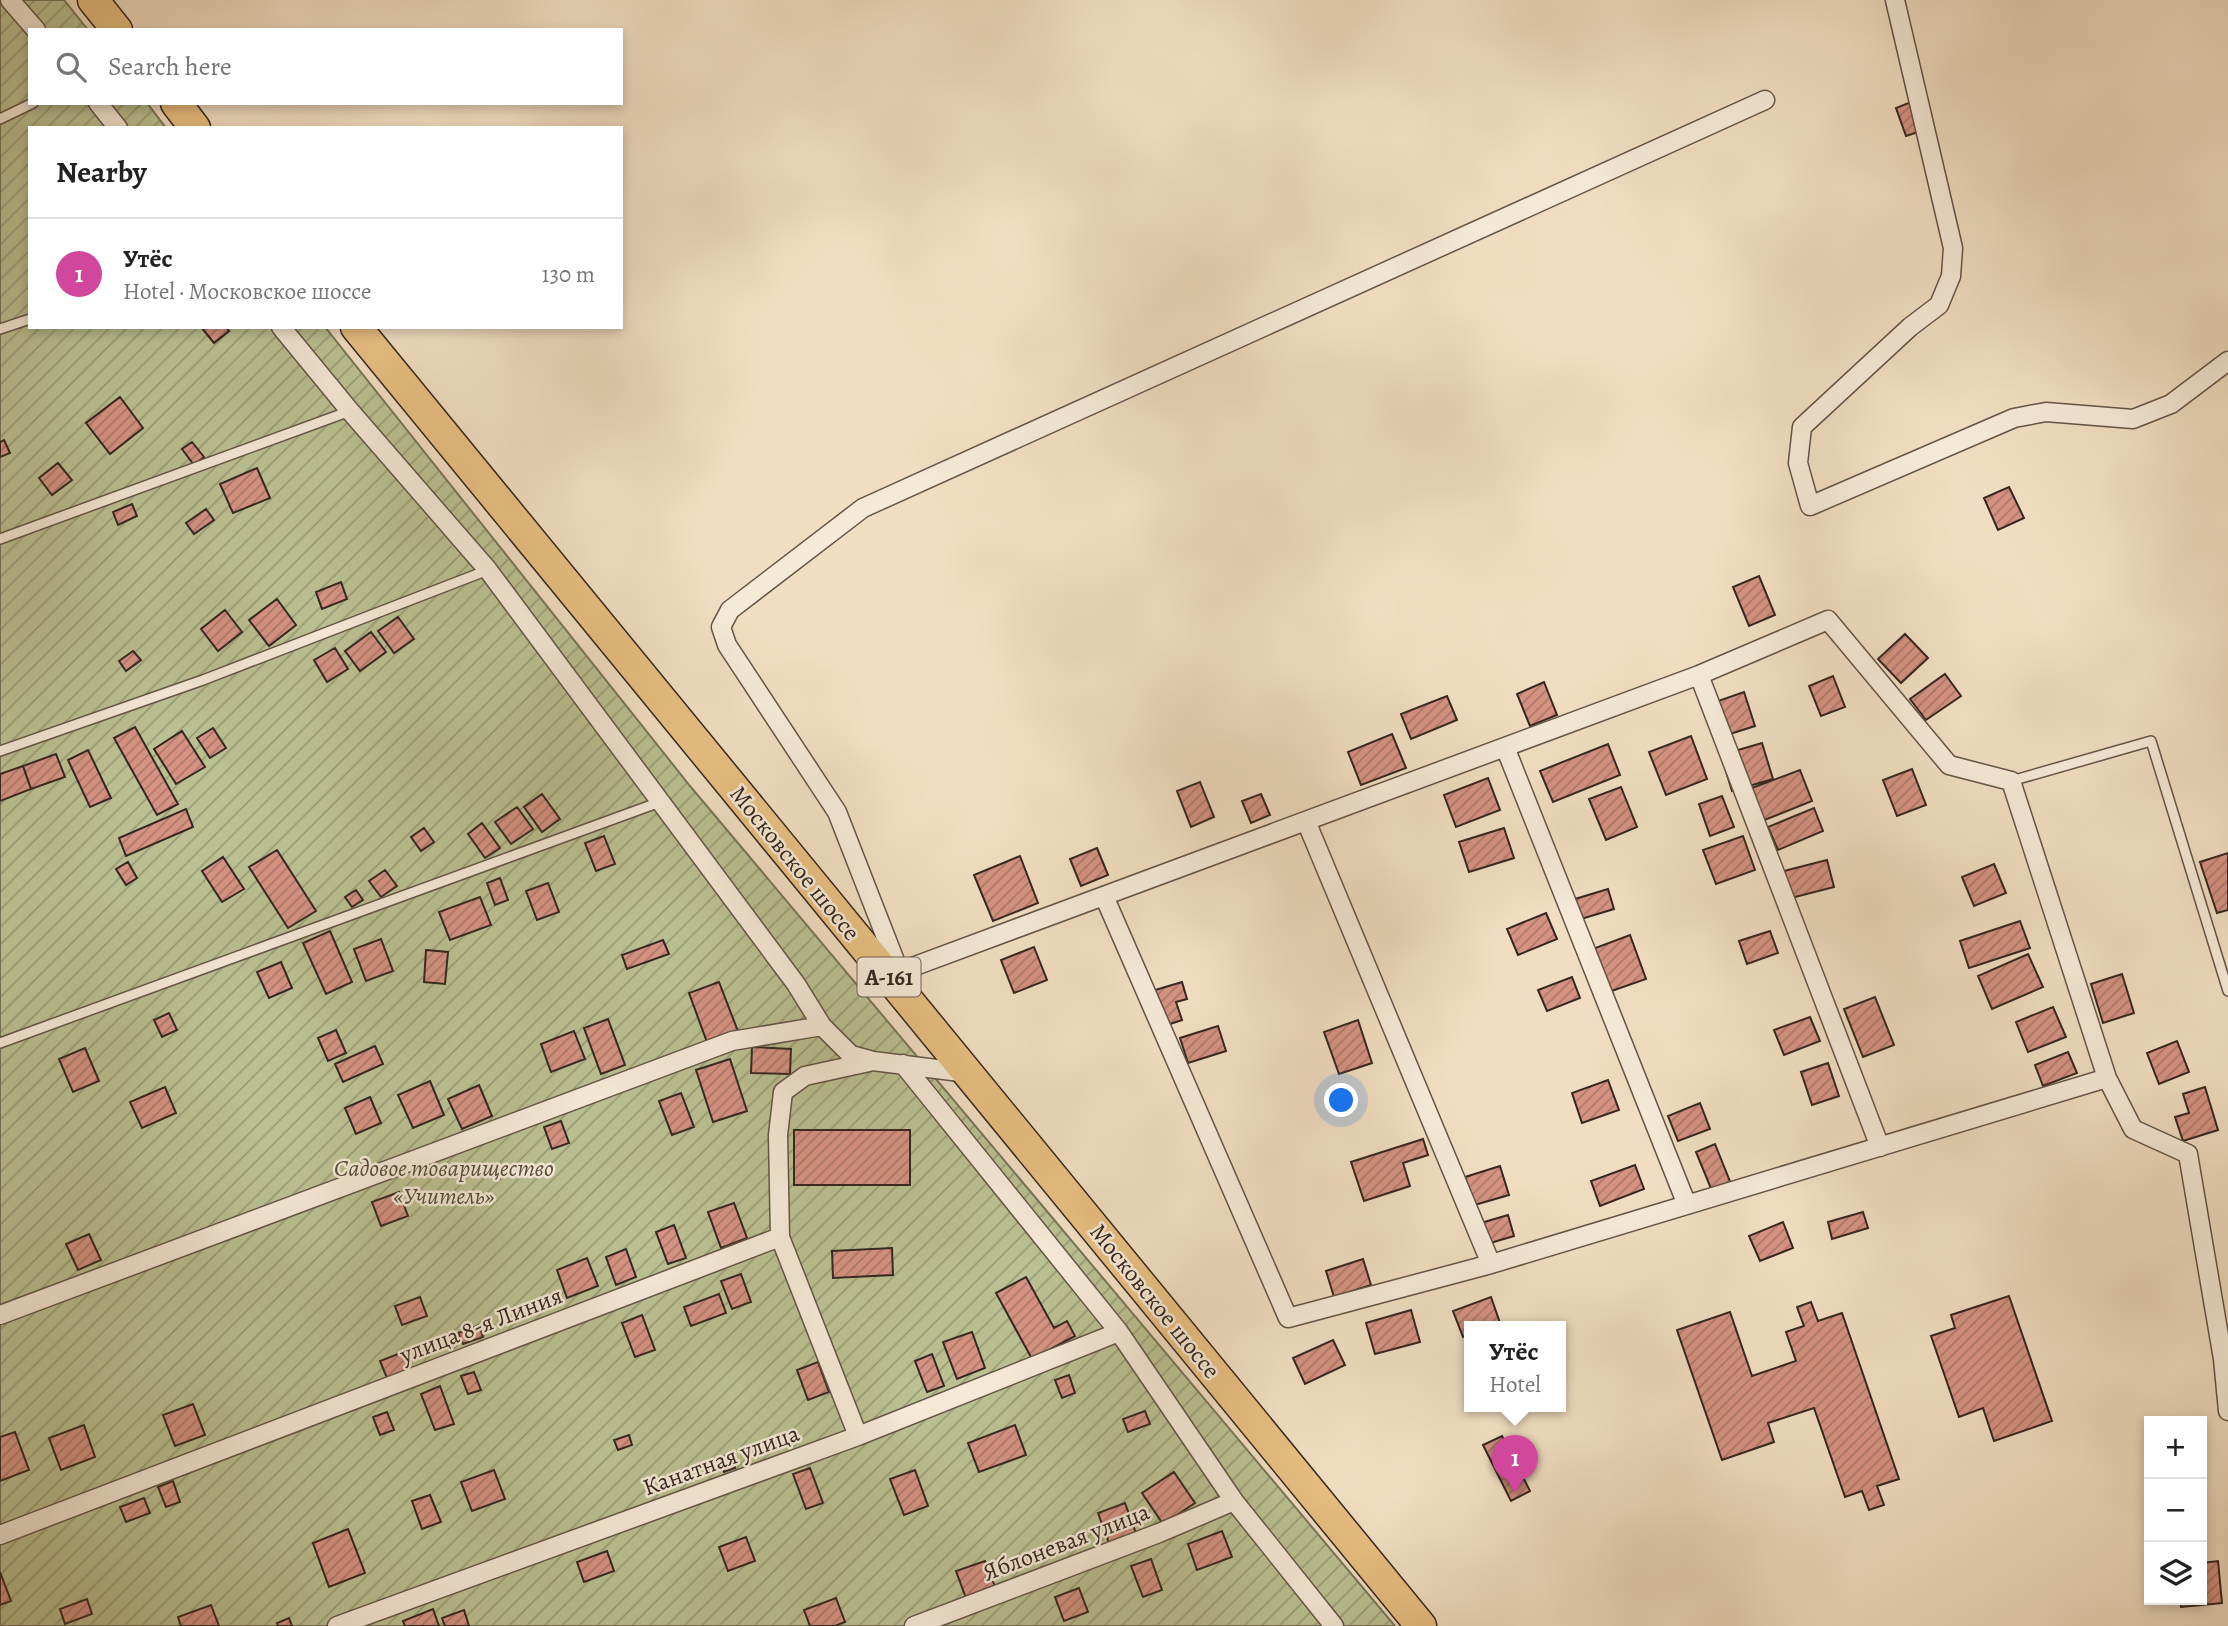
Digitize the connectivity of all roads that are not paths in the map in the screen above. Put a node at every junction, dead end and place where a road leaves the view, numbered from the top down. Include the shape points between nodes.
1 (10, 0) edge
2 (93, 0) edge
3 (1895, 0) edge
4 (34, 28) edge
5 (115, 28) edge
6 (1765, 100) dead end
7 (29, 105) edge
8 (100, 105) edge
9 (178, 105) edge
10 (0, 119) edge
11 (116, 126) edge
12 (193, 126) edge
13 (28, 320) edge
14 (0, 329) edge
15 (283, 329) edge
16 (358, 329) edge
17 (2228, 361) edge
18 (349, 411) junction
19 (0, 539) edge
20 (488, 570) junction
21 (1699, 675) junction
22 (1505, 747) junction
23 (0, 751) edge
24 (2011, 781) junction
25 (660, 803) junction
26 (1306, 821) junction
27 (1104, 896) junction
28 (894, 974) junction
29 (2228, 991) edge
30 (822, 1026) junction
31 (0, 1043) edge
32 (873, 1061) junction
33 (903, 1065) junction
34 (968, 1073) junction
35 (2107, 1078) junction
36 (1880, 1147) junction
37 (1688, 1205) junction
38 (779, 1237) junction
39 (1491, 1264) junction
40 (0, 1315) edge
41 (1119, 1332) junction
42 (2228, 1411) edge
43 (858, 1436) junction
44 (1234, 1501) junction
45 (0, 1535) edge
46 (337, 1626) edge
47 (914, 1626) edge
48 (1334, 1626) edge
49 (1421, 1626) edge

1 - 4 street
2 - 5 highway
3 - 17 street via 1953,248 1951,276 1940,305 1802,427 1798,463 1810,506 2014,418 2046,412 2133,419 2171,404
6 - 28 street via 863,508 730,610 721,627 727,645 837,812
7 - 10 lane
8 - 11 street
9 - 12 highway
13 - 14 lane
15 - 18 street
16 - 28 highway, Московское шоссе / А-161
18 - 19 lane
18 - 20 street
20 - 23 lane via 203,680
20 - 25 street
21 - 22 street
21 - 24 street via 1828,620 1949,765
21 - 36 street
22 - 26 street
22 - 37 street
24 - 29 lane via 2151,741
24 - 35 street
25 - 30 street via 796,984
25 - 31 lane
26 - 27 street
26 - 39 street
27 - 28 street
27 - 39 street via 1288,1318
28 - 34 highway, Московское шоссе / А-161
30 - 32 street via 851,1055
30 - 40 street via 732,1041
32 - 33 street
32 - 38 street via 804,1076 783,1092 778,1135
33 - 34 street
33 - 41 street
34 - 49 highway, Московское шоссе / А-161
35 - 36 street
35 - 42 street via 2133,1129 2188,1154
36 - 37 street
37 - 39 street
38 - 43 street
38 - 45 street, улица 8-я Линия
41 - 43 street, Канатная улица
41 - 44 street
43 - 46 street, Канатная улица
44 - 47 street, Яблоневая улица
44 - 48 street

